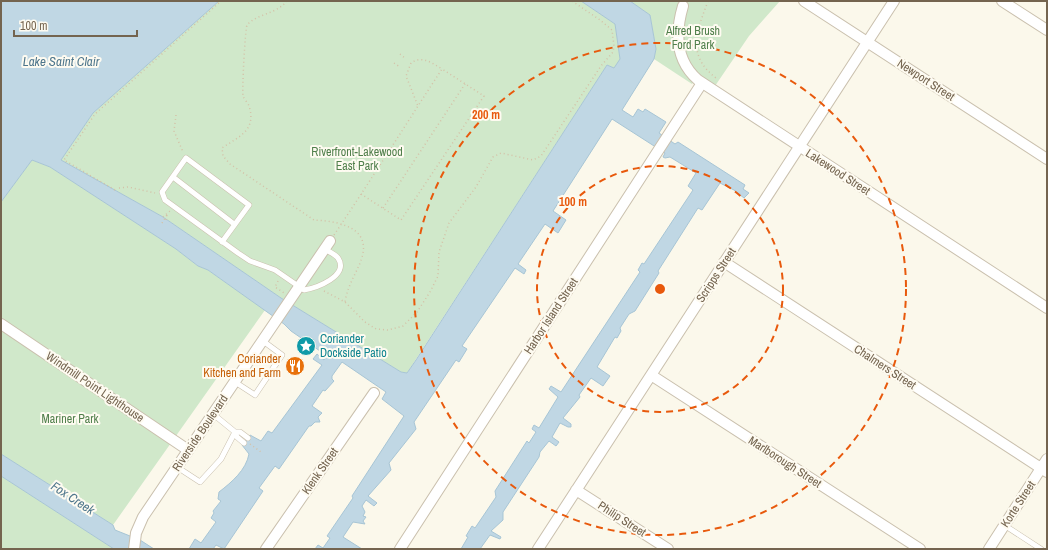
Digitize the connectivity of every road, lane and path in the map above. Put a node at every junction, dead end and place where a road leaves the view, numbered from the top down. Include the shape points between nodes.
1 (221, 1) edge
2 (287, 1) edge
3 (572, 1) edge
4 (708, 1) edge
5 (804, 1) edge
6 (894, 1) edge
7 (1002, 1) edge
8 (684, 3) edge
9 (1047, 30) edge
10 (867, 42) junction
11 (400, 54) dead end
12 (406, 59) dead end
13 (394, 63) dead end
14 (400, 67) dead end
15 (442, 69) junction
16 (716, 78) dead end
17 (702, 83) junction
18 (465, 84) junction
19 (418, 106) junction
20 (176, 115) dead end
21 (799, 146) junction
22 (180, 157) dead end
23 (1047, 159) edge
24 (173, 177) junction
25 (119, 188) dead end
26 (115, 190) dead end
27 (155, 193) dead end
28 (361, 194) junction
29 (383, 208) junction
30 (170, 211) dead end
31 (167, 215) junction
32 (163, 217) dead end
33 (166, 220) dead end
34 (162, 223) dead end
35 (234, 224) junction
36 (342, 224) junction
37 (222, 242) junction
38 (328, 245) junction
39 (724, 262) junction
40 (315, 287) junction
41 (299, 288) junction
42 (345, 302) junction
43 (1047, 308) edge
44 (1, 324) edge
45 (263, 340) junction
46 (651, 375) junction
47 (235, 382) junction
48 (374, 393) dead end
49 (213, 414) junction
50 (235, 432) junction
51 (246, 441) dead end
52 (188, 450) junction
53 (1047, 459) edge
54 (177, 467) junction
55 (1044, 470) edge
56 (576, 490) junction
57 (1004, 525) junction
58 (134, 549) edge
59 (266, 549) edge
60 (400, 549) edge
61 (538, 549) edge
62 (668, 549) edge
63 (920, 549) edge
64 (989, 549) edge
65 (1041, 549) edge

1 - 26 path via 95,114 64,160
2 - 36 path via 277,10 252,20 247,25 243,96 249,106 248,128 241,137 222,148 223,156 230,164 314,220
3 - 42 path via 612,30 613,52 600,66 540,156 533,160 501,153 493,157 476,187 449,223 439,252 438,276 430,292 417,312 403,326 388,330 376,329
4 - 16 path via 697,32 697,49 702,65
5 - 10 street, Newport Street
6 - 10 street, Scripps Street
7 - 9 street
8 - 17 street, Lakewood Street via 678,25 679,49 686,68
10 - 21 street, Scripps Street
10 - 23 street, Newport Street
11 - 12 path
13 - 14 path
15 - 18 path
15 - 19 path
15 - 19 path via 424,60 415,61 409,66 407,79
17 - 21 street, Lakewood Street
17 - 60 street, Harbor Island Street
18 - 29 path
18 - 29 path via 484,96 401,220
19 - 28 path
20 - 22 path via 174,131 183,152
21 - 39 street, Scripps Street
21 - 43 street, Lakewood Street
24 - 35 lane
24 - 35 lane via 186,158 249,205
24 - 37 lane via 162,192 162,198
25 - 27 path via 128,187
28 - 29 path
28 - 36 path
30 - 31 path
31 - 32 path
31 - 33 path
31 - 34 path
35 - 37 lane
36 - 38 path
36 - 42 path via 358,233 363,241 363,253 350,282
37 - 41 lane via 244,258 282,274
38 - 40 lane via 338,258 340,269 334,278
38 - 41 street, Riverside Boulevard
39 - 46 street, Scripps Street
39 - 55 street, Chalmers Street
40 - 41 lane via 304,290
40 - 42 path
41 - 45 street, Riverside Boulevard
44 - 52 street, Windmill Point Lighthouse
45 - 47 street, Riverside Boulevard
45 - 47 lane via 282,355 255,395
46 - 56 street, Scripps Street
46 - 63 street, Marlborough Street
47 - 49 street, Riverside Boulevard
48 - 59 street, Klenk Street
49 - 50 lane
49 - 52 street, Riverside Boulevard
50 - 51 lane via 237,437
50 - 54 lane via 221,459 200,482
52 - 54 street, Riverside Boulevard
53 - 55 street, Korte Street
54 - 58 street, Riverside Boulevard via 143,517 136,533
55 - 57 street, Korte Street
56 - 61 street, Scripps Street
56 - 62 street, Philip Street
57 - 64 street, Korte Street
57 - 65 lane

